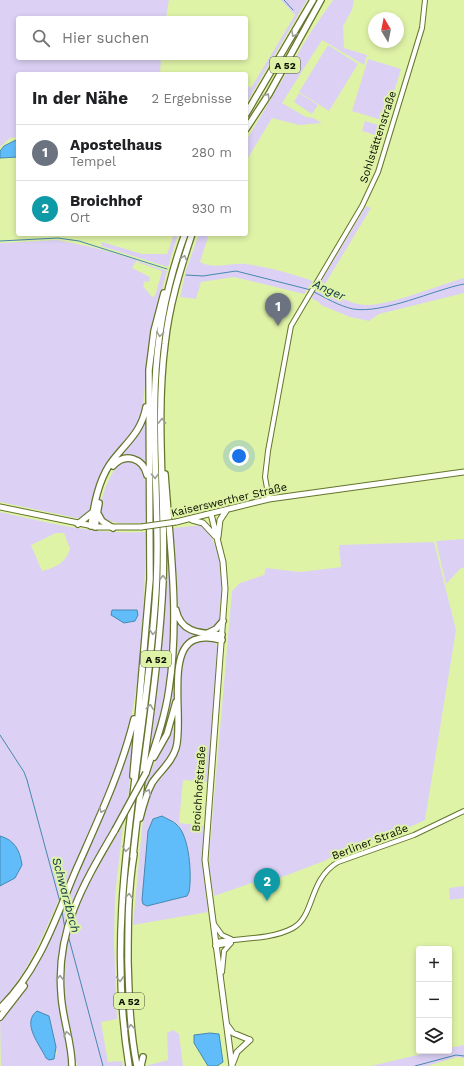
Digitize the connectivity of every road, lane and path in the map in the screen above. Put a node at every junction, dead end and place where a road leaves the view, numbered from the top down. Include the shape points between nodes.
1 (313, 0) edge
2 (321, 0) edge
3 (425, 0) edge
4 (248, 111) edge
5 (248, 126) edge
6 (184, 236) edge
7 (191, 236) edge
8 (170, 282) junction
9 (148, 387) junction
10 (162, 460) junction
11 (464, 472) edge
12 (149, 491) junction
13 (269, 499) junction
14 (0, 507) edge
15 (226, 510) junction
16 (95, 512) junction
17 (210, 514) junction
18 (187, 520) junction
19 (78, 524) junction
20 (157, 524) junction
21 (93, 526) junction
22 (113, 528) junction
23 (218, 542) junction
24 (150, 569) junction
25 (174, 594) junction
26 (223, 621) junction
27 (208, 633) junction
28 (222, 637) junction
29 (179, 688) junction
30 (138, 705) junction
31 (146, 773) junction
32 (132, 810) junction
33 (464, 811) edge
34 (133, 857) junction
35 (212, 919) junction
36 (232, 941) junction
37 (215, 944) junction
38 (36, 960) junction
39 (220, 978) junction
40 (0, 1008) edge
41 (0, 1017) edge
42 (226, 1024) junction
43 (71, 1052) junction
44 (143, 1057) dead end
45 (72, 1066) edge
46 (76, 1066) edge
47 (130, 1066) edge
48 (137, 1066) edge
49 (141, 1066) edge
50 (232, 1066) edge

1 -> 4 highway, A 52
5 -> 2 highway, A 52 via 269,94
3 - 13 street, Sohlstättenstraße via 422,28 378,172 362,206 294,318 289,333 267,456 265,477
6 - 8 highway, A 52
10 -> 7 highway, A 52 via 165,344 174,294
8 - 9 highway via 163,296 154,331
8 -> 20 highway, A 52 via 160,332 154,387
9 - 12 highway
9 - 16 highway via 141,425 106,472
10 - 25 highway, A 52 via 165,471
34 -> 10 highway, A 52 via 161,605
11 - 13 main road, Kaiserswerther Straße
12 - 16 highway via 147,474 142,464 132,458 122,459 115,463 108,474
12 - 24 highway
13 - 15 main road, Kaiserswerther Straße
14 - 19 main road, Kaiserswerther Straße
15 - 17 main road, Kaiserswerther Straße
15 - 23 main road via 220,520
16 - 19 highway
16 - 21 highway
16 - 22 highway via 102,521
17 - 18 main road, Kaiserswerther Straße
17 - 23 main road, Broichhofstraße
18 - 22 main road, Kaiserswerther Straße, bridge via 141,527
18 - 23 main road via 209,527
19 - 21 main road, Kaiserswerther Straße
20 - 24 highway
20 -> 32 highway, A 52 via 155,612
21 - 22 main road, Kaiserswerther Straße
23 - 26 main road, Broichhofstraße via 225,579
24 - 30 highway via 148,618
25 - 27 highway via 182,624 192,631
25 - 31 highway via 174,635 169,690 159,735
26 - 27 highway
26 - 28 main road, Broichhofstraße
27 - 28 highway
28 - 29 highway via 199,638 186,646 180,659
28 - 35 main road, Broichhofstraße via 205,849 205,874
29 - 31 highway via 171,724
34 -> 29 highway via 146,796 153,782 173,757 178,740
30 - 32 highway
30 -> 38 highway via 118,774
43 -> 31 highway, bridge via 61,994 61,963 68,924 85,882
32 -> 47 highway, A 52 via 122,890 120,945 122,1007
33 - 36 street, Berliner Straße via 414,835 338,862 324,873 316,884 305,914 296,926 278,933
48 -> 34 highway, A 52 via 128,993 128,922
35 - 36 street via 222,935
35 - 37 main road, Broichhofstraße
36 - 37 street, Berliner Straße
36 - 39 street via 224,951
37 - 39 main road, Broichhofstraße
38 - 40 highway via 22,984
38 - 41 highway via 24,986
39 - 42 main road, Broichhofstraße
42 - 50 main road, Broichhofstraße
42 - 50 main road via 233,1034 250,1040 239,1050
43 - 45 highway
43 - 46 highway
44 - 49 highway

